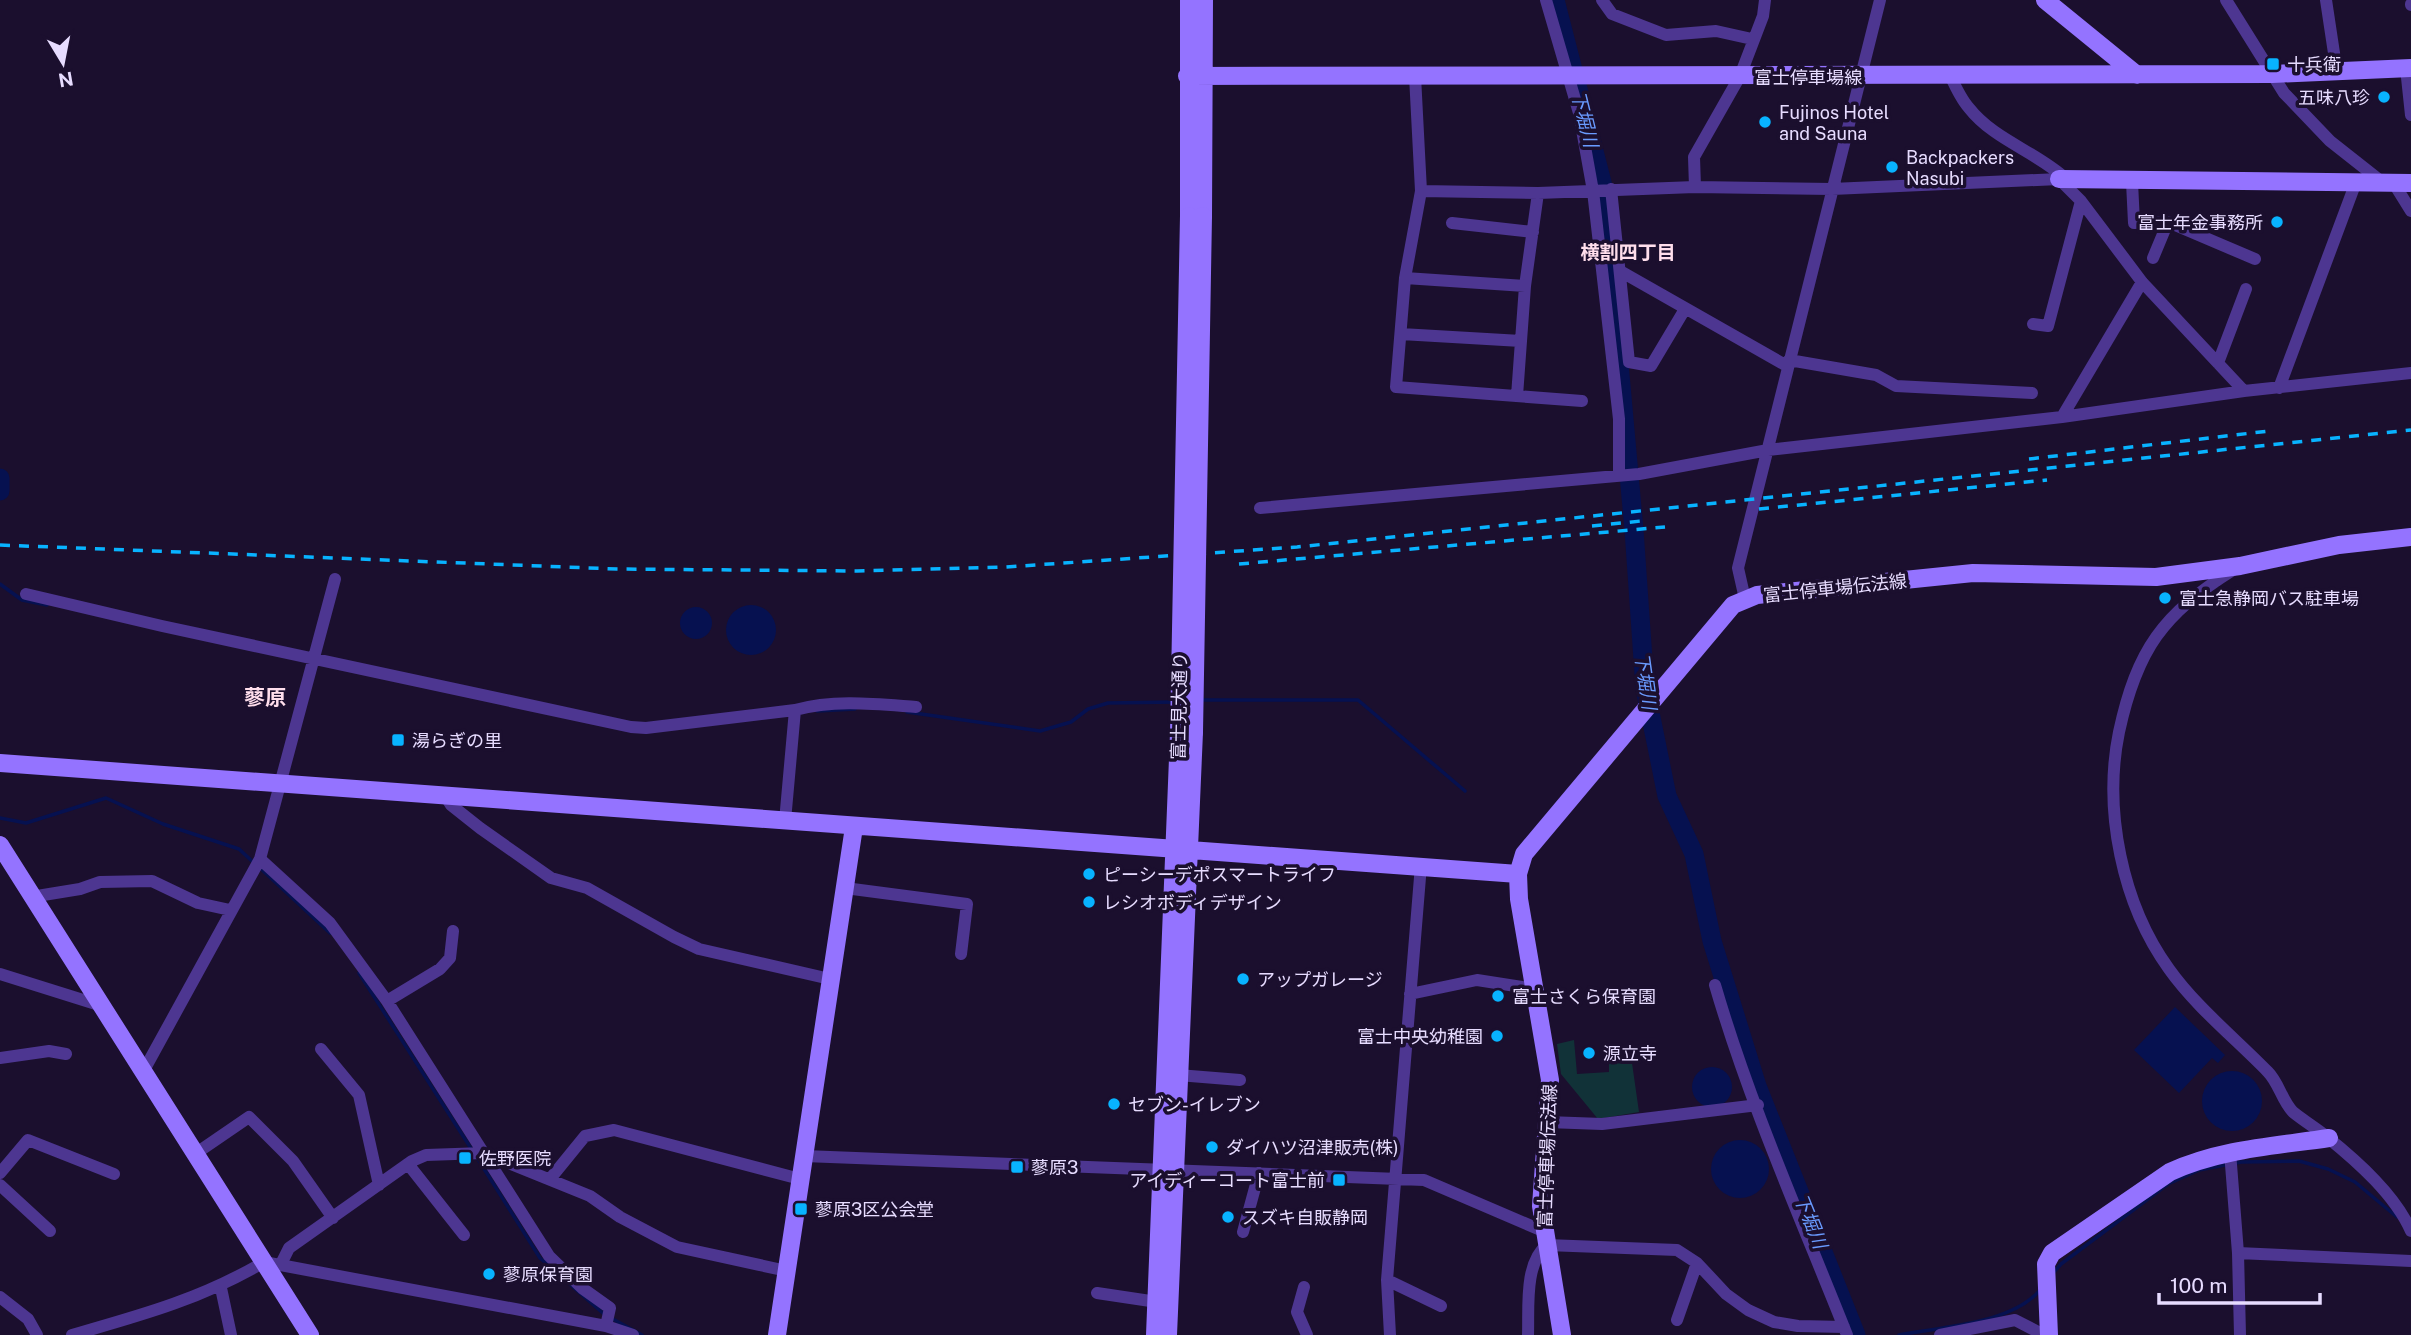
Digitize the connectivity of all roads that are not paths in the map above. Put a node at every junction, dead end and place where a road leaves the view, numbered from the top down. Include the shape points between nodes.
1 (1189, 0) edge
2 (1203, 0) edge
3 (1546, 0) edge
4 (1602, 0) edge
5 (1765, 0) edge
6 (1880, 0) edge
7 (2045, 0) edge
8 (2226, 0) edge
9 (2326, 0) edge
10 (1752, 39) junction
11 (2408, 68) edge
12 (2337, 73) junction
13 (2272, 74) junction
14 (1950, 75) junction
15 (2137, 75) junction
16 (1196, 76) junction
17 (1415, 76) junction
18 (1569, 76) junction
19 (1740, 76) junction
20 (1862, 77) junction
21 (2411, 115) edge
22 (2062, 179) junction
23 (2132, 182) junction
24 (2356, 182) junction
25 (2396, 182) edge
26 (1695, 187) junction
27 (1611, 189) junction
28 (1832, 189) junction
29 (1421, 191) junction
30 (1594, 191) junction
31 (1538, 193) junction
32 (2081, 201) junction
33 (2411, 211) edge
34 (2168, 222) junction
35 (1452, 223) dead end
36 (1533, 232) junction
37 (2153, 258) dead end
38 (2255, 259) dead end
39 (1620, 271) junction
40 (1405, 278) junction
41 (2141, 282) junction
42 (1525, 286) junction
43 (2246, 289) dead end
44 (1685, 309) junction
45 (2033, 324) dead end
46 (1401, 334) junction
47 (1521, 341) junction
48 (1788, 363) junction
49 (2218, 363) junction
50 (2411, 373) edge
51 (2279, 388) junction
52 (2244, 391) junction
53 (2032, 393) dead end
54 (1517, 396) junction
55 (1582, 401) dead end
56 (2062, 417) junction
57 (1768, 450) junction
58 (1620, 474) junction
59 (1260, 508) dead end
60 (2411, 537) edge
61 (2239, 566) junction
62 (335, 579) dead end
63 (26, 594) dead end
64 (1745, 598) junction
65 (313, 658) junction
66 (916, 707) dead end
67 (795, 710) junction
68 (0, 763) edge
69 (279, 784) junction
70 (446, 797) junction
71 (785, 821) junction
72 (853, 827) junction
73 (0, 845) edge
74 (1182, 848) junction
75 (258, 862) junction
76 (1421, 865) junction
77 (1518, 874) junction
78 (845, 888) junction
79 (31, 897) junction
80 (230, 910) junction
81 (453, 931) dead end
82 (961, 954) dead end
83 (0, 974) edge
84 (830, 979) junction
85 (1714, 985) dead end
86 (1535, 989) junction
87 (1410, 994) junction
88 (387, 1001) junction
89 (99, 1005) junction
90 (321, 1049) dead end
91 (66, 1054) dead end
92 (0, 1058) edge
93 (143, 1072) junction
94 (1178, 1075) junction
95 (1240, 1080) dead end
96 (1758, 1105) junction
97 (1547, 1122) junction
98 (2329, 1139) junction
99 (484, 1153) junction
100 (195, 1154) junction
101 (2230, 1155) junction
102 (804, 1156) junction
103 (408, 1164) junction
104 (1168, 1170) junction
105 (0, 1173) edge
106 (1259, 1173) junction
107 (114, 1174) dead end
108 (550, 1180) junction
109 (800, 1180) junction
110 (1396, 1180) junction
111 (0, 1185) edge
112 (379, 1185) junction
113 (2405, 1214) edge
114 (333, 1218) junction
115 (50, 1231) dead end
116 (2411, 1231) edge
117 (1243, 1232) dead end
118 (464, 1235) dead end
119 (1545, 1238) junction
120 (2238, 1253) junction
121 (2411, 1261) edge
122 (272, 1263) junction
123 (1697, 1264) junction
124 (787, 1270) junction
125 (1387, 1280) junction
126 (1304, 1287) dead end
127 (220, 1288) junction
128 (1097, 1293) dead end
129 (0, 1297) edge
130 (1157, 1302) junction
131 (1441, 1306) dead end
132 (1677, 1320) dead end
133 (606, 1326) junction
134 (1845, 1331) edge
135 (37, 1335) edge
136 (72, 1335) edge
137 (231, 1335) edge
138 (310, 1335) edge
139 (632, 1335) edge
140 (777, 1335) edge
141 (1155, 1335) edge
142 (1168, 1335) edge
143 (1307, 1335) edge
144 (1390, 1335) edge
145 (1528, 1335) edge
146 (1562, 1335) edge
147 (1940, 1335) edge
148 (2046, 1335) edge
149 (2240, 1335) edge

1 - 16 street
2 - 16 street
3 - 18 street
4 - 10 street via 1612,14 1666,35 1716,31
5 - 10 street
6 - 20 street
7 - 15 street
8 - 13 street
9 - 12 street
10 - 19 street
11 - 12 street, 富士停車場線
11 - 21 street
12 - 13 street, 富士停車場線
13 - 15 street, 富士停車場線
13 - 25 street via 2330,141
14 - 15 street, 富士停車場線
14 - 20 street, 富士停車場線
14 - 22 street via 1969,109 1984,123 2052,166
16 - 17 street, 富士停車場線
16 - 74 street, 富士見大通り, bridge
17 - 18 street, 富士停車場線
17 - 29 street
18 - 19 street, 富士停車場線
18 - 30 street
19 - 20 street, 富士停車場線
19 - 26 street via 1694,157
20 - 28 street
22 - 23 street
22 - 28 street
22 - 32 street
23 - 24 street
23 - 34 street via 2134,223
24 - 25 street
24 - 51 street
25 - 33 street
26 - 27 street
26 - 28 street
27 - 30 street
27 - 39 street
28 - 48 street
29 - 31 street
29 - 40 street
30 - 31 street
30 - 58 street
31 - 36 street
32 - 41 street
32 - 45 street via 2048,326
34 - 37 street
34 - 38 street
35 - 36 street
36 - 42 street
39 - 44 street
39 - 44 street via 1629,362 1651,366
40 - 42 street
40 - 46 street
41 - 49 street
41 - 56 street
42 - 47 street
43 - 49 street
44 - 48 street
46 - 47 street
46 - 54 street via 1396,387
47 - 54 street
48 - 53 street via 1876,375 1896,386
48 - 57 street
49 - 52 street
50 - 51 street
51 - 52 street
52 - 56 street
54 - 55 street
56 - 57 street
57 - 58 street
57 - 64 street via 1738,568
58 - 59 street
60 - 61 street, 富士停車場伝法線 via 2339,545
61 - 64 street, 富士停車場伝法線 via 2168,576 2106,578 1973,573
61 - 98 street via 2176,610 2155,636 2132,688 2113,780 2124,866 2134,905 2178,980 2272,1076 2291,1110
62 - 65 street
63 - 65 street
64 - 77 street, 富士停車場伝法線 via 1733,606 1524,853
65 - 67 street via 631,727
65 - 69 street
66 - 67 street via 865,703
67 - 71 street
68 - 69 street
69 - 70 street
69 - 75 street
70 - 71 street
70 - 84 street via 480,828 551,878 587,888 699,949
71 - 72 street
72 - 74 street
72 - 78 street
73 - 79 street
74 - 76 street
74 - 94 street, 富士見大通り
74 - 104 street, 富士見大通り
75 - 80 street
75 - 88 street via 330,923
76 - 77 street
76 - 87 street
77 - 86 street, 富士停車場伝法線
78 - 82 street via 967,904
78 - 84 street
79 - 80 street via 100,882 152,881 198,903
79 - 89 street
80 - 93 street
81 - 88 street via 450,958 440,970
83 - 89 street
84 - 102 street
85 - 96 street
86 - 87 street via 1477,980
86 - 97 street, 富士停車場伝法線 via 1549,1072
87 - 110 street
88 - 99 street
89 - 93 street
90 - 112 street via 359,1095
91 - 92 street via 49,1051
93 - 100 street
94 - 95 street
94 - 104 street, 富士見大通り
96 - 97 street via 1602,1124
96 - 134 street via 1776,1164
97 - 119 street, 富士停車場伝法線 via 1541,1206
98 - 101 street
98 - 113 street
99 - 103 street via 426,1155
99 - 108 street
99 - 133 street via 549,1256 610,1308
100 - 114 street via 249,1117 293,1161
100 - 122 street
101 - 120 street
101 - 148 street via 2170,1172 2052,1253 2046,1264
102 - 104 street
102 - 109 street
103 - 112 street
103 - 118 street
104 - 106 street
104 - 130 street, 富士見大通り
104 - 142 street, 富士見大通り
105 - 107 street via 28,1140
106 - 110 street
106 - 117 street
108 - 109 street via 585,1136 614,1130
108 - 124 street via 590,1196 677,1247
109 - 124 street
110 - 119 street via 1424,1181
110 - 125 street
111 - 115 street
112 - 114 street
113 - 116 street
114 - 122 street
119 - 123 street via 1677,1250
119 - 145 street via 1532,1272
119 - 146 street, 富士停車場伝法線
120 - 121 street
120 - 149 street
122 - 127 street
122 - 133 street
122 - 138 street
123 - 132 street
123 - 134 street via 1726,1294 1756,1314 1798,1326
124 - 140 street
125 - 131 street
125 - 144 street
126 - 143 street via 1297,1312
127 - 136 street
127 - 137 street
128 - 130 street
129 - 135 street via 27,1318
130 - 141 street, 富士見大通り
133 - 139 street
147 - 148 street via 2015,1320

